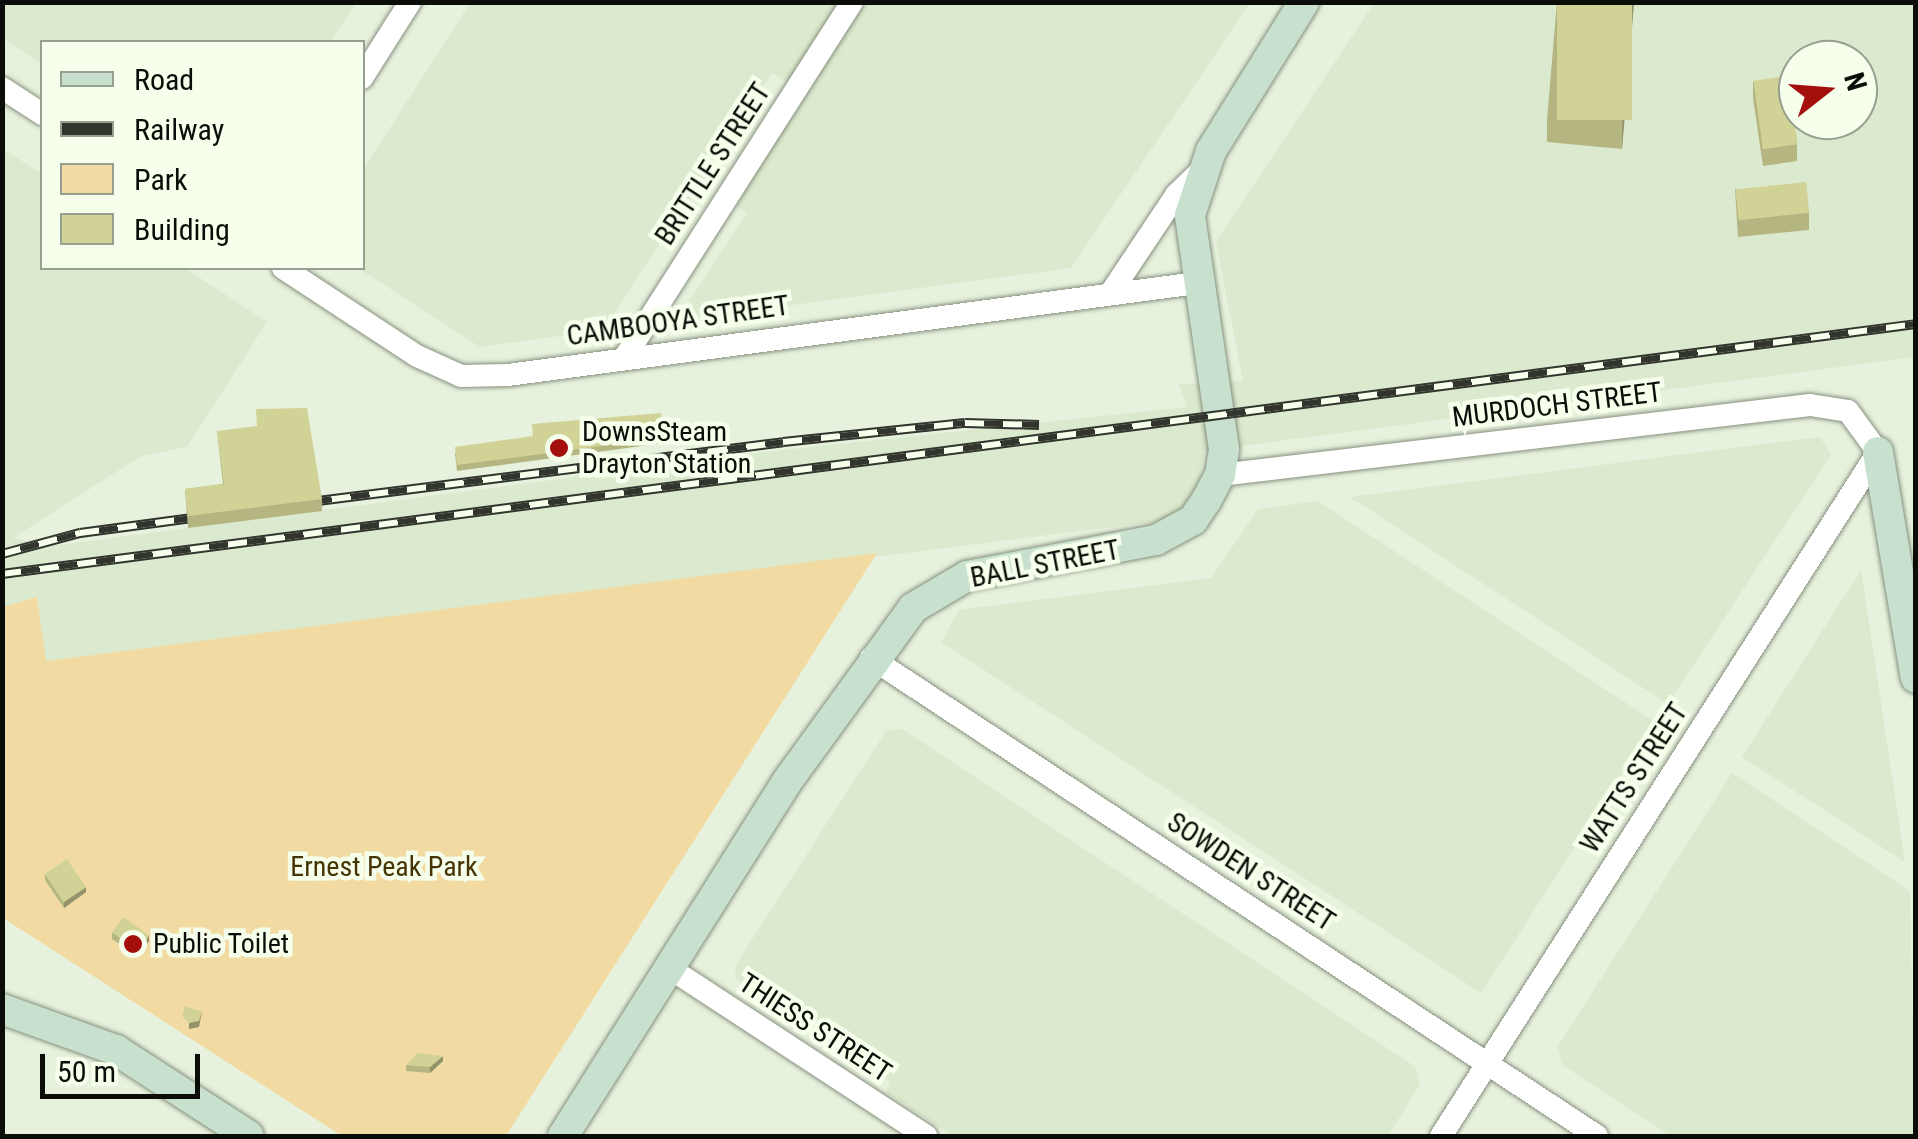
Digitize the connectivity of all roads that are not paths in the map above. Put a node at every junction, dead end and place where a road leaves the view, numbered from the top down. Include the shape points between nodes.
1 (410, 2) edge
2 (852, 2) edge
3 (1304, 2) edge
4 (365, 73) edge
5 (2, 88) edge
6 (40, 113) edge
7 (1199, 173) junction
8 (287, 270) edge
9 (1197, 283) junction
10 (1110, 294) junction
11 (625, 357) junction
12 (1878, 452) junction
13 (1220, 475) junction
14 (871, 658) junction
15 (1916, 678) edge
16 (671, 970) junction
17 (2, 1009) edge
18 (1488, 1063) junction
19 (248, 1136) edge
20 (563, 1136) edge
21 (926, 1136) edge
22 (1441, 1136) edge
23 (1597, 1136) edge

1 - 4 street
2 - 11 street, BRITTLE STREET
3 - 7 main road
5 - 6 street
7 - 9 main road via 1190,216
7 - 10 street
8 - 11 street, CAMBOOYA STREET via 417,356 461,376 508,376
9 - 10 street, CAMBOOYA STREET
9 - 13 main road via 1221,410
10 - 11 street, CAMBOOYA STREET
12 - 13 street, MURDOCH STREET via 1848,411 1810,404
12 - 15 main road
12 - 18 street, WATTS STREET
13 - 14 main road, BALL STREET via 1193,520 1156,540 1013,564 948,585 913,608
14 - 16 main road, BALL STREET
14 - 18 street, SOWDEN STREET
16 - 20 main road, BALL STREET
16 - 21 street, THIESS STREET
17 - 19 main road via 116,1050
18 - 22 street, WATTS STREET
18 - 23 street, SOWDEN STREET

